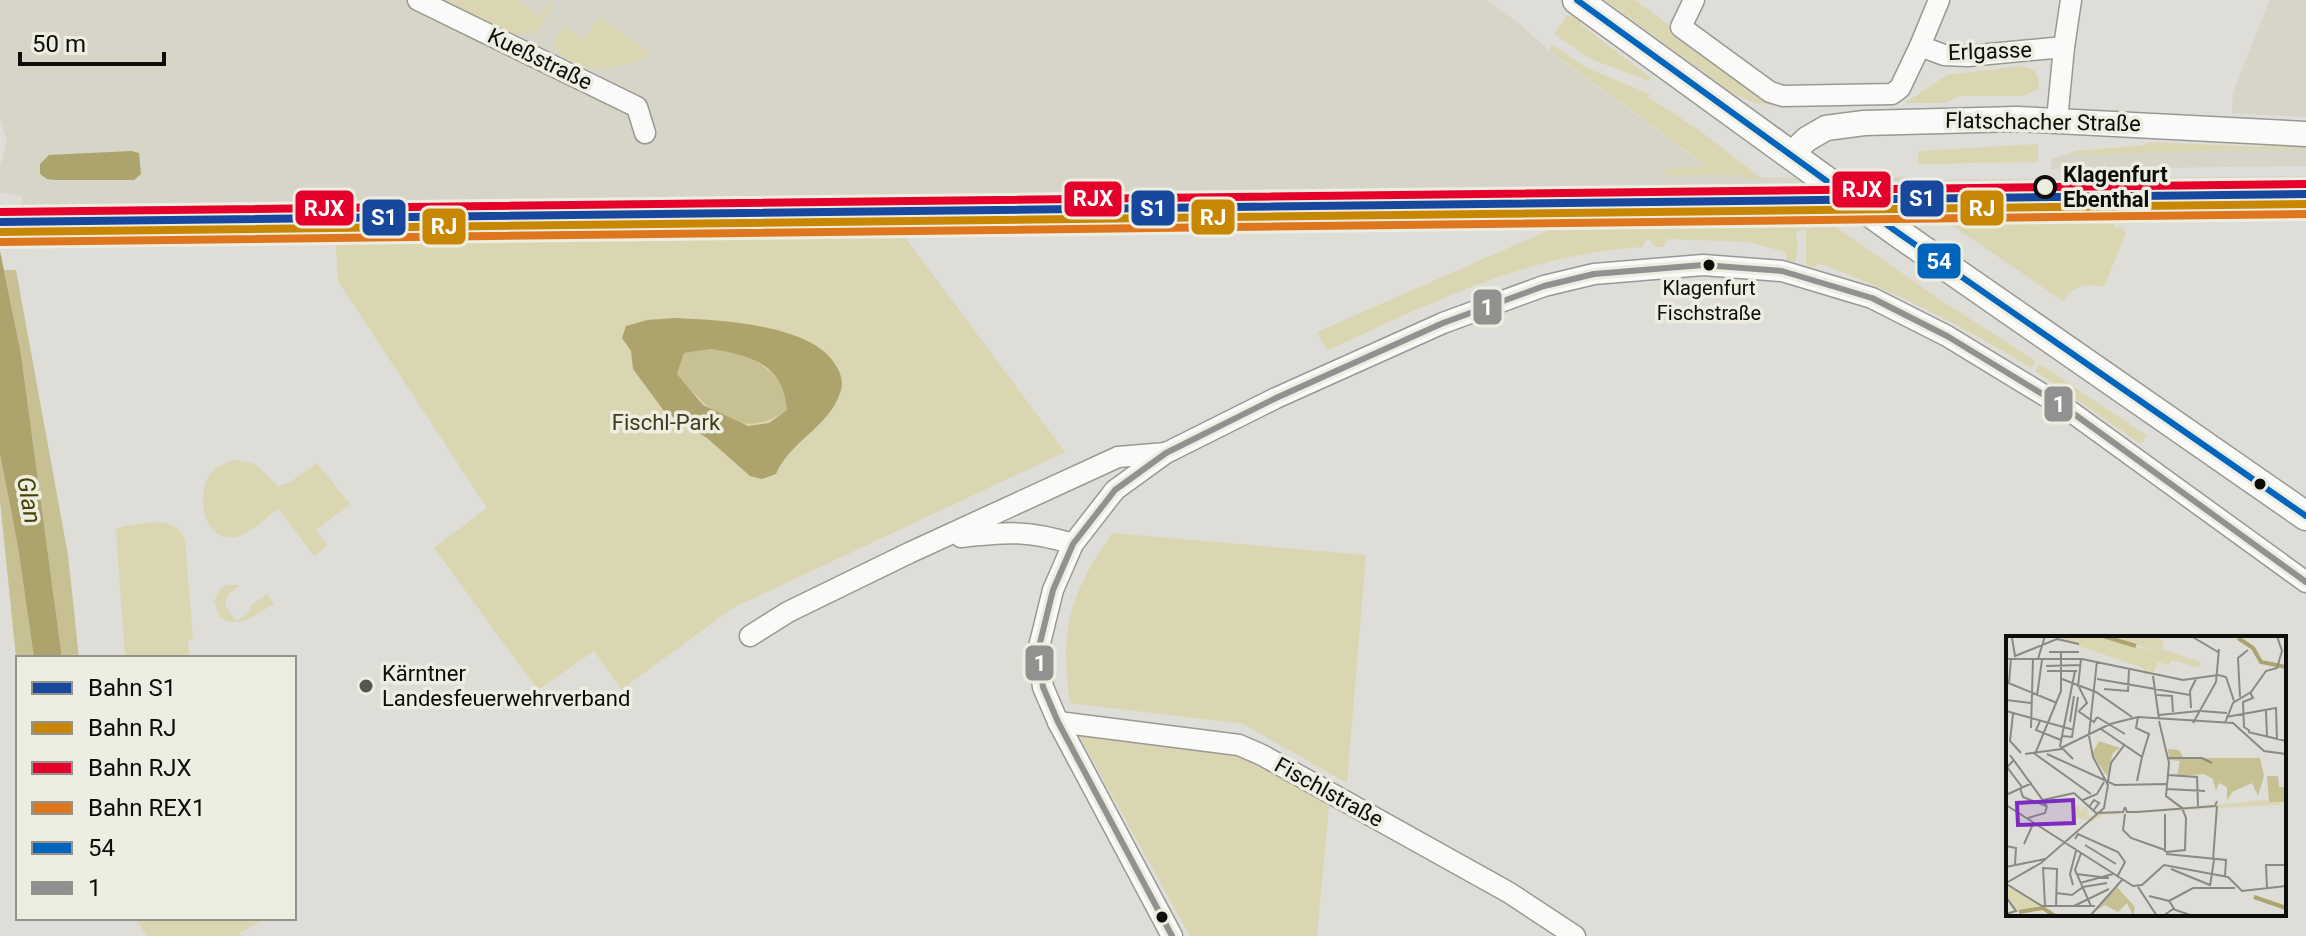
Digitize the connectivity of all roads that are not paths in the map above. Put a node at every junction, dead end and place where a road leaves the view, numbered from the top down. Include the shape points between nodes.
1 (418, 0) edge
2 (1577, 0) edge
3 (1694, 0) edge
4 (1939, 0) edge
5 (2071, 0) edge
6 (1920, 46) junction
7 (2064, 47) junction
8 (2057, 120) junction
9 (645, 133) dead end
10 (2306, 134) edge
11 (1790, 155) junction
12 (1166, 453) junction
13 (2306, 516) edge
14 (945, 538) junction
15 (1073, 544) junction
16 (2306, 582) edge
17 (750, 636) dead end
18 (1058, 722) junction
19 (1172, 936) edge
20 (1575, 936) edge

1 - 9 street, Kueßstraße via 637,107
2 - 11 main road
3 - 6 street via 1681,27 1783,96 1892,94
4 - 6 street, Erlgasse
5 - 7 street
6 - 7 street, Erlgasse via 1968,56
7 - 8 street
8 - 10 street, Flatschacher Straße
8 - 11 street, Flatschacher Straße via 1837,125 1807,139
11 - 13 main road
12 - 14 street via 1118,457
12 - 15 street via 1115,490
12 - 16 street via 1443,323 1544,286 1594,274 1703,265 1782,271 1872,298 1947,336 2070,411
14 - 15 street via 1018,531
14 - 17 street via 788,612
15 - 18 street via 1053,590 1038,651 1043,687
18 - 19 street
18 - 20 street, Fischlstraße via 1239,745 1508,892

